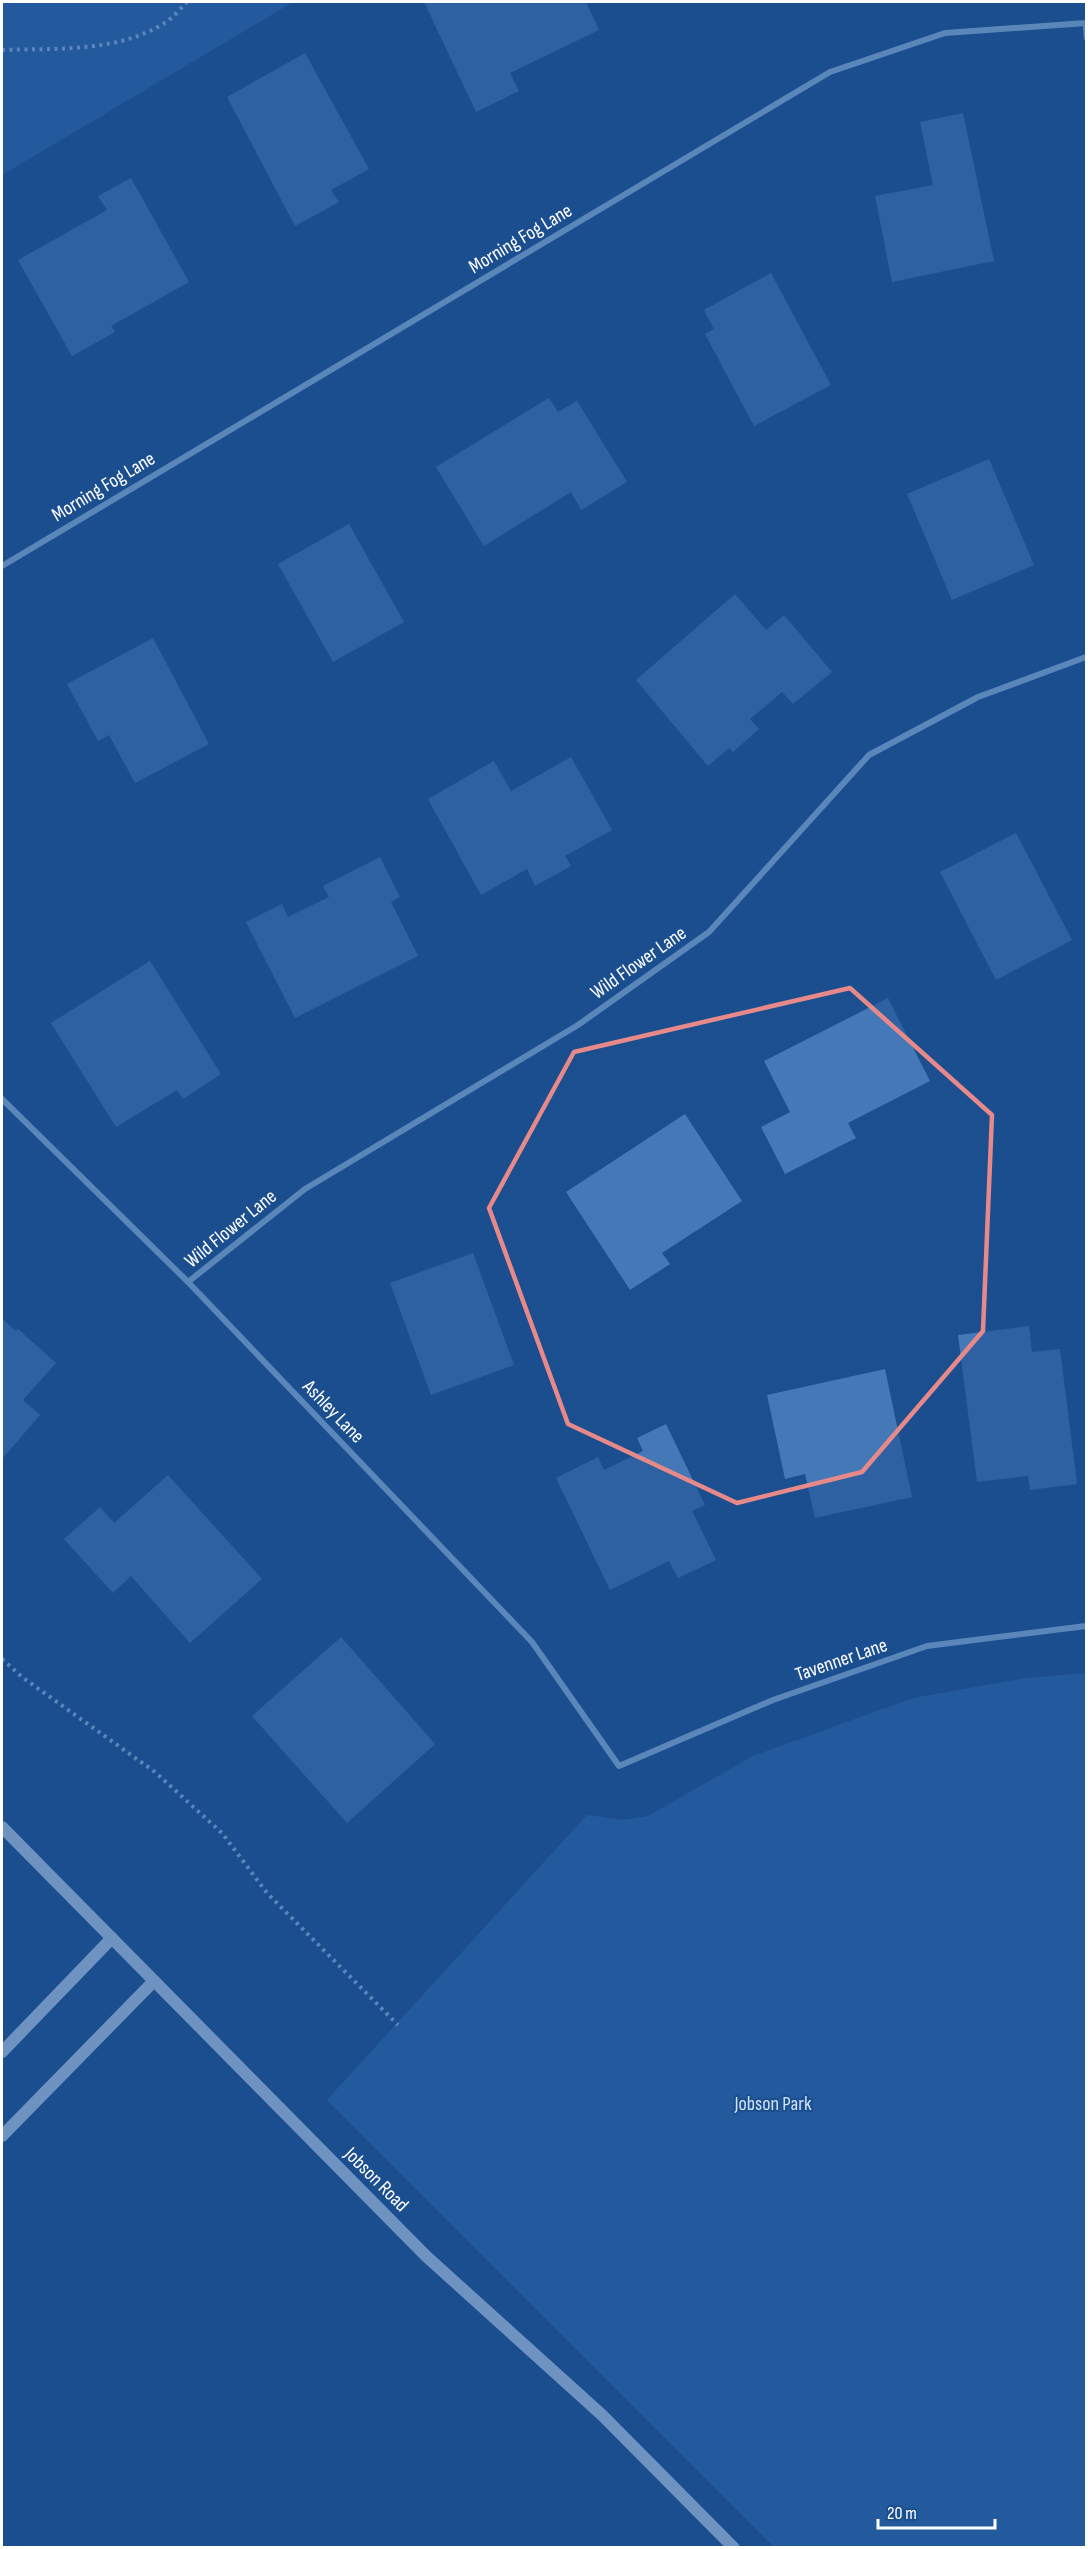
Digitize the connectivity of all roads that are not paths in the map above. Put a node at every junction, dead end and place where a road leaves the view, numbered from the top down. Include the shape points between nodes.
1 (1086, 23) edge
2 (1086, 38) edge
3 (2, 566) edge
4 (1086, 657) edge
5 (2, 1099) edge
6 (188, 1282) junction
7 (1086, 1626) edge
8 (619, 1766) joint
9 (2, 1827) edge
10 (112, 1938) junction
11 (154, 1981) junction
12 (2, 2052) edge
13 (2, 2136) edge
14 (734, 2547) edge

1 - 2 lane
1 - 3 street, Morning Fog Lane via 945,33 830,72
4 - 6 street, Wild Flower Lane via 978,697 869,755 709,932 578,1025 305,1189
5 - 6 street, Ashley Lane
6 - 8 street, Ashley Lane via 532,1642
7 - 8 street, Tavenner Lane via 927,1646 773,1700
9 - 10 street, Jobson Road
10 - 11 street, Jobson Road
10 - 12 street
11 - 13 street
11 - 14 street, Jobson Road via 426,2256 602,2415

